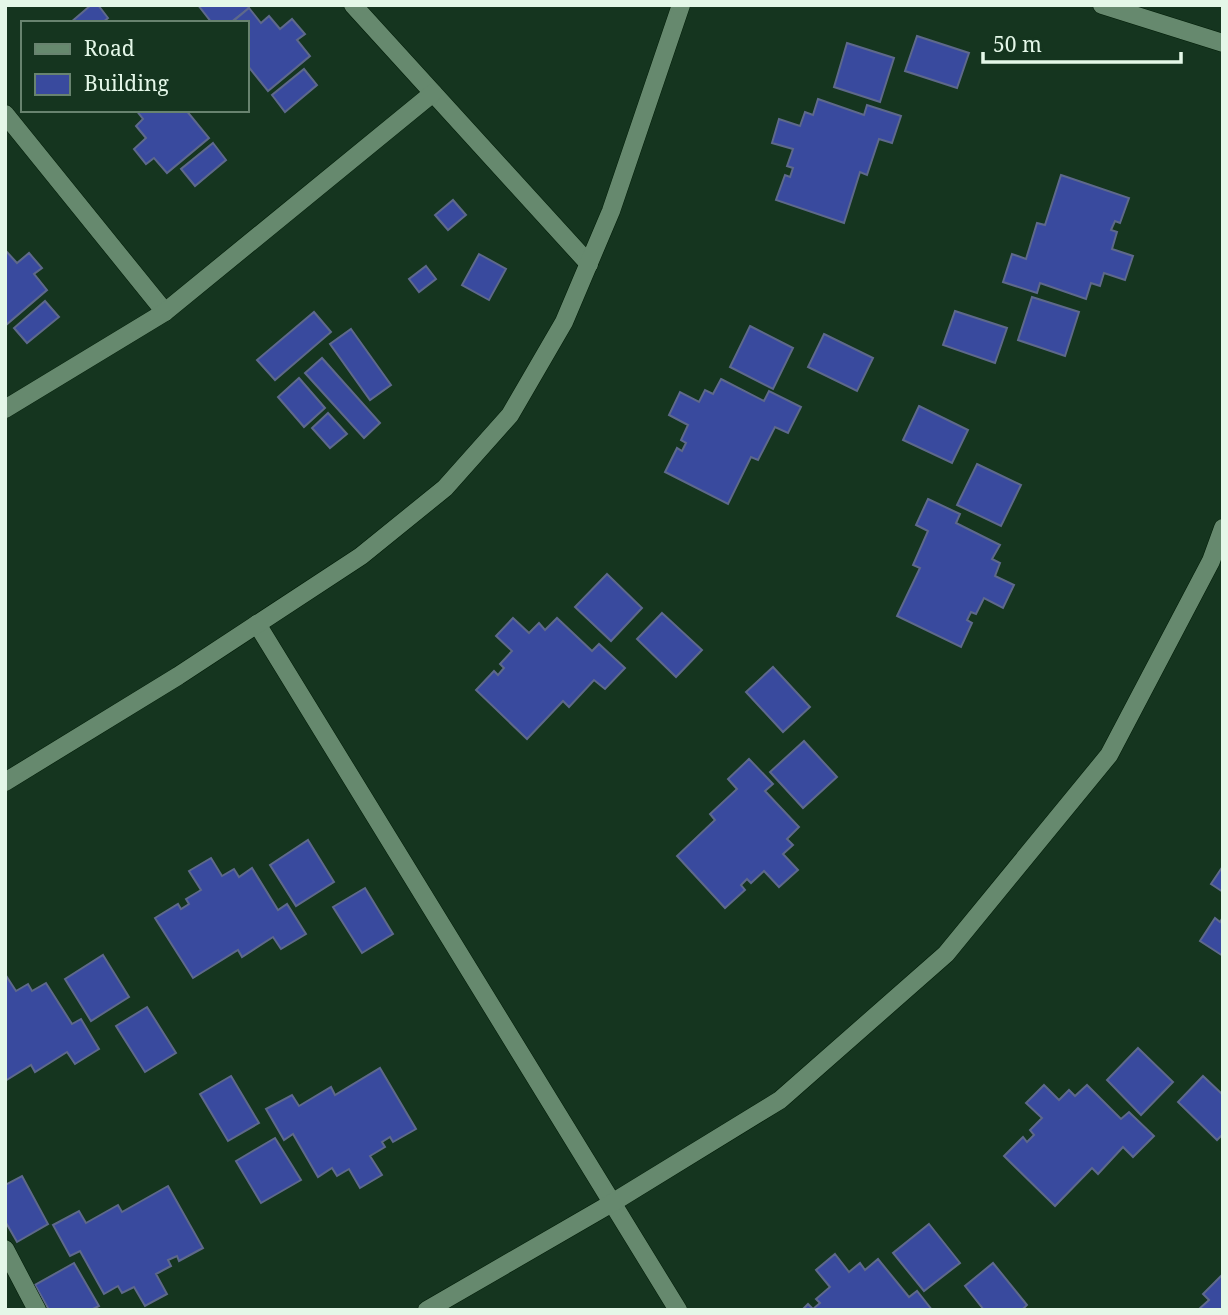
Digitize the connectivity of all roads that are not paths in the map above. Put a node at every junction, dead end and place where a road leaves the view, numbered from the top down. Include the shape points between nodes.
1 (353, 5) edge
2 (681, 5) edge
3 (1102, 5) edge
4 (1223, 43) edge
5 (433, 93) junction
6 (5, 114) edge
7 (589, 264) junction
8 (165, 312) junction
9 (5, 409) edge
10 (1223, 528) edge
11 (257, 624) junction
12 (5, 782) edge
13 (612, 1203) junction
14 (5, 1249) edge
15 (37, 1310) edge
16 (427, 1310) edge
17 (678, 1310) edge

1 - 5 street
2 - 7 street
3 - 4 street
5 - 7 street
5 - 8 street
6 - 8 street
7 - 11 street via 564,322 510,415 445,488 361,556
8 - 9 street
10 - 13 street via 1212,561 1109,755 946,954 780,1100
11 - 12 street
11 - 13 street
13 - 16 street
13 - 17 street
14 - 15 street

